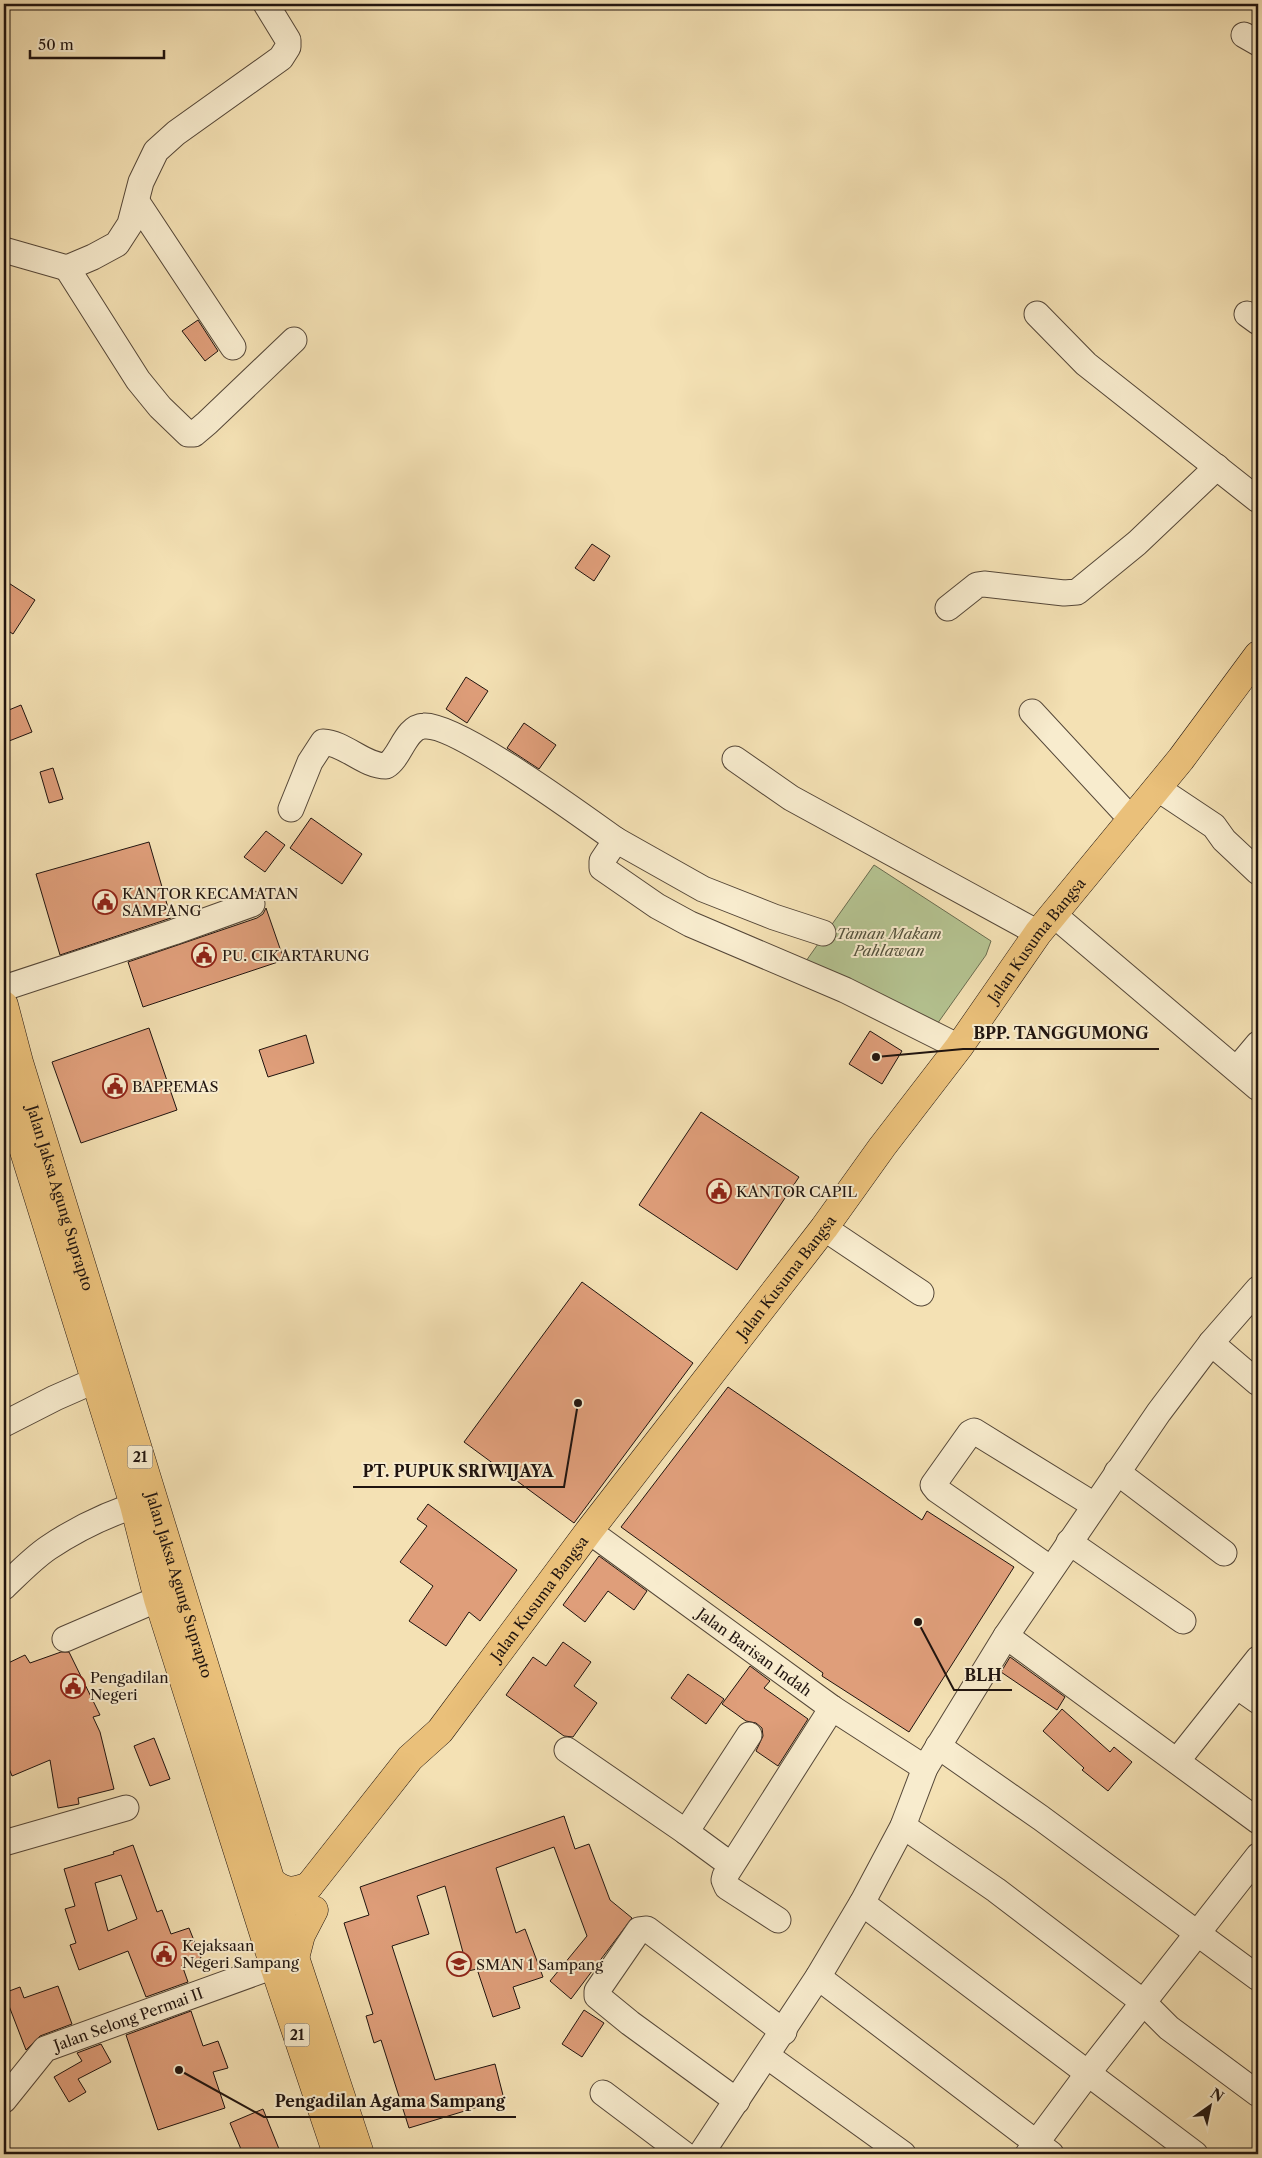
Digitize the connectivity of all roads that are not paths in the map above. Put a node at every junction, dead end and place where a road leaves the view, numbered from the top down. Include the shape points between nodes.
1 (266, 4) edge
2 (137, 202) junction
3 (4, 250) edge
4 (67, 268) junction
5 (1037, 314) dead end
6 (294, 340) dead end
7 (233, 347) dead end
8 (1217, 467) junction
9 (1258, 500) edge
10 (948, 608) dead end
11 (1258, 655) edge
12 (1032, 712) dead end
13 (736, 759) dead end
14 (1158, 788) junction
15 (291, 809) dead end
16 (1132, 820) junction
17 (616, 840) junction
18 (1258, 872) edge
19 (252, 904) dead end
20 (1046, 924) junction
21 (823, 933) dead end
22 (4, 988) edge
23 (4, 1005) edge
24 (1258, 1044) edge
25 (959, 1047) junction
26 (1237, 1069) junction
27 (4, 1087) edge
28 (1258, 1088) edge
29 (824, 1228) junction
30 (1258, 1289) edge
31 (921, 1293) dead end
32 (1211, 1343) junction
33 (96, 1380) junction
34 (1258, 1383) edge
35 (4, 1424) edge
36 (1117, 1472) junction
37 (144, 1502) junction
38 (1094, 1505) junction
39 (589, 1531) junction
40 (1069, 1542) junction
41 (1224, 1553) dead end
42 (1051, 1569) junction
43 (4, 1587) edge
44 (158, 1599) junction
45 (1184, 1620) dead end
46 (1006, 1636) junction
47 (65, 1639) dead end
48 (1258, 1659) edge
49 (1238, 1687) junction
50 (1258, 1701) edge
51 (832, 1708) junction
52 (749, 1735) dead end
53 (938, 1746) junction
54 (567, 1750) dead end
55 (1177, 1761) junction
56 (925, 1768) junction
57 (126, 1808) dead end
58 (1258, 1821) edge
59 (903, 1826) junction
60 (686, 1832) junction
61 (4, 1843) edge
62 (1258, 1856) edge
63 (731, 1866) junction
64 (272, 1882) junction
65 (312, 1898) junction
66 (862, 1903) junction
67 (272, 1920) junction
68 (778, 1920) dead end
69 (1198, 1934) junction
70 (284, 1962) junction
71 (818, 1977) junction
72 (1258, 1978) edge
73 (1143, 2002) junction
74 (784, 2032) junction
75 (767, 2056) junction
76 (1088, 2075) junction
77 (7, 2086) edge
78 (603, 2093) dead end
79 (1258, 2094) edge
80 (738, 2101) junction
81 (1038, 2150) edge
82 (337, 2154) edge
83 (360, 2154) edge
84 (684, 2154) edge
85 (702, 2154) edge
86 (902, 2154) edge
87 (1195, 2154) edge

1 - 2 street via 288,40 286,52 156,151 141,182
2 - 4 street via 130,224 118,244
2 - 7 street
3 - 4 street
4 - 6 street via 138,380 188,434 194,434 207,423
5 - 8 street via 1086,364
8 - 9 street
8 - 10 street via 1137,543 1077,592 981,584
11 - 14 main road, Jalan Kusuma Bangsa
12 - 16 street
13 - 20 street via 791,798
14 - 16 main road, Jalan Kusuma Bangsa
14 - 18 street via 1214,826
15 - 17 street via 310,762 323,742 386,766 415,728 424,726 457,736 495,758
16 - 20 main road, Jalan Kusuma Bangsa
17 - 21 street via 703,889
17 - 25 street via 602,861 602,868 657,906 698,927 794,966
19 - 22 street
20 - 25 main road, Jalan Kusuma Bangsa
20 - 26 street
23 - 37 main road, Jalan Jaksa Agung Suprapto / 21
24 - 26 street
25 - 29 main road, Jalan Kusuma Bangsa
26 - 28 street
27 - 33 main road, Jalan Jaksa Agung Suprapto / 21
29 - 31 street
29 - 39 main road, Jalan Kusuma Bangsa
30 - 32 street
32 - 34 street
32 - 36 street
33 - 35 street
33 - 37 main road, Jalan Jaksa Agung Suprapto / 21
36 - 38 street
36 - 41 street
37 - 43 street via 75,1531 46,1549
37 - 44 main road, Jalan Jaksa Agung Suprapto / 21
37 - 64 main road, Jalan Jaksa Agung Suprapto / 21
38 - 40 street
38 - 42 street via 974,1431 933,1484 936,1490
39 - 51 street, Jalan Barisan Indah
39 - 65 main road, Jalan Kusuma Bangsa via 440,1731 410,1758
40 - 42 street
40 - 45 street
42 - 46 street
44 - 47 street
44 - 67 main road, Jalan Jaksa Agung Suprapto / 21
46 - 53 street
46 - 55 street
48 - 49 street
49 - 50 street
49 - 55 street
51 - 56 street, Jalan Barisan Indah
51 - 63 street
52 - 60 street
53 - 56 street
53 - 69 street
54 - 60 street
55 - 58 street
56 - 59 street
57 - 61 street
59 - 66 street
59 - 73 street via 996,1890
60 - 63 street
62 - 69 street
63 - 68 street via 724,1880 727,1887
64 - 65 main road via 279,1888
64 - 67 main road, Jalan Jaksa Agung Suprapto / 21
65 - 67 main road, Jalan Kusuma Bangsa via 290,1902
65 - 70 main road via 301,1935
66 - 71 street
66 - 76 street
67 - 70 main road, 21
69 - 72 street
69 - 73 street
70 - 77 street, Jalan Selong Permai II via 45,2049
70 - 82 main road, 21
70 - 83 main road, 21
71 - 74 street
71 - 81 street
73 - 76 street
73 - 79 street via 1169,2028
74 - 75 street
74 - 80 street via 647,1929 639,1930 597,1991 598,1996 630,2023
75 - 80 street
75 - 86 street
76 - 81 street
76 - 87 street
78 - 84 street
80 - 85 street

